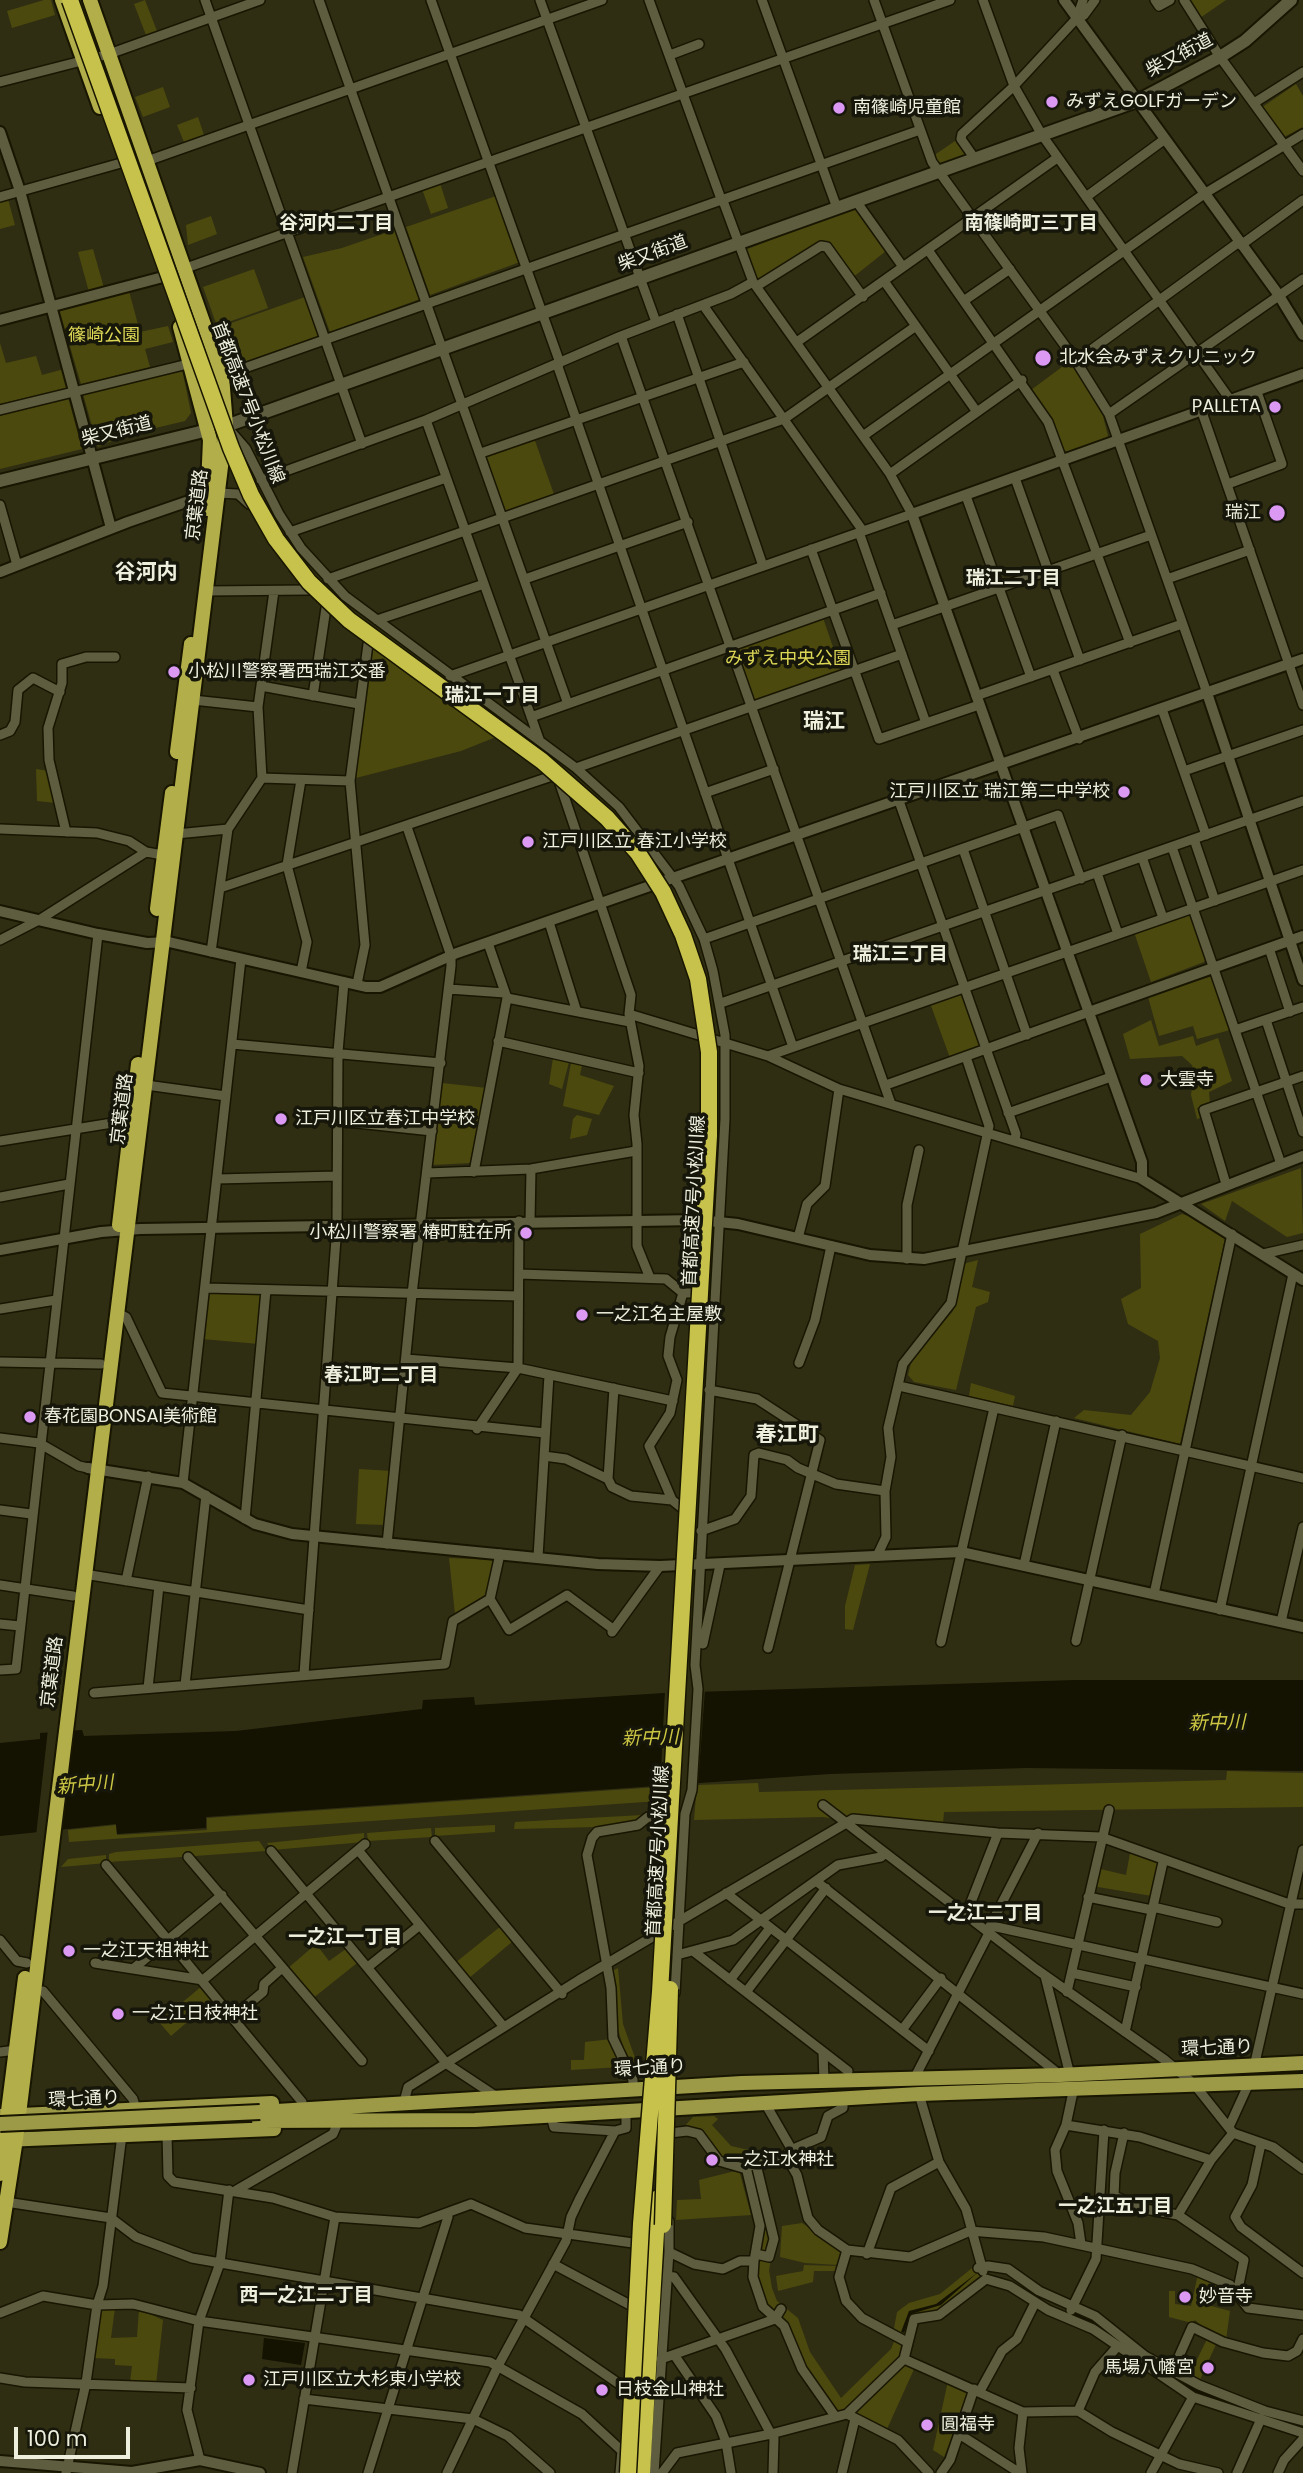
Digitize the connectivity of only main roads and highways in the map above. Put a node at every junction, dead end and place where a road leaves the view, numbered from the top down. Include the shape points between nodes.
1 (62, 0) edge
2 (70, 0) edge
3 (80, 0) edge
4 (90, 0) edge
5 (1292, 0) edge
6 (127, 143) junction
7 (226, 426) junction
8 (208, 430) junction
9 (0, 481) edge
10 (214, 493) junction
11 (158, 943) junction
12 (123, 1230) junction
13 (93, 1469) junction
14 (63, 1714) junction
15 (45, 1856) junction
16 (1303, 2063) edge
17 (1252, 2075) junction
18 (1068, 2079) junction
19 (1303, 2081) edge
20 (361, 2104) junction
21 (259, 2116) junction
22 (7, 2117) edge
23 (376, 2122) junction
24 (670, 2137) road end
25 (5, 2138) edge
26 (643, 2140) road end
27 (0, 2174) edge
28 (652, 2224) junction
29 (0, 2242) edge
30 (622, 2472) edge
31 (645, 2473) edge

1 - 8 highway, 京葉道路 via 163,277
2 - 6 highway, bridge
3 - 6 highway
4 - 7 highway, 京葉道路 via 222,376
5 - 7 main road, 柴又街道 via 1245,41 1137,101
6 - 30 highway, 首都高速7号小松川線, bridge via 231,448 276,539 309,582 349,620 542,761 607,818 638,853 663,892 683,935 700,990 709,1052 709,1136 660,1992
6 - 31 highway, 首都高速7号小松川線, bridge via 244,456 283,533 316,576 355,614 548,754 613,810 671,888 691,930 709,988 718,1051 718,1138 670,1992 663,2225
7 - 8 main road, 柴又街道
7 - 10 highway, 京葉道路
8 - 9 main road, 柴又街道
8 - 10 highway, 京葉道路
10 - 11 highway, 京葉道路 via 207,592
10 - 11 highway, 京葉道路 via 163,855
11 - 12 highway, 京葉道路 via 146,1085
11 - 12 highway, 京葉道路 via 131,1120
12 - 13 highway, 京葉道路 via 102,1364
12 - 13 highway, 京葉道路 via 117,1313
13 - 14 highway, 京葉道路 via 84,1574
13 - 14 highway, 京葉道路 via 73,1596
14 - 15 highway, 京葉道路
15 - 22 highway, 京葉道路
15 - 22 highway, 京葉道路
16 - 17 main road, 環七通り
17 - 18 main road, 環七通り via 1178,2070
17 - 18 main road, 環七通り via 1194,2084
17 - 19 main road, 環七通り
18 - 20 main road, 環七通り via 824,2081
18 - 23 main road, 環七通り via 843,2099
20 - 21 main road, 環七通り
20 - 22 main road via 302,2102
21 - 22 main road, 環七通り, bridge
21 - 23 main road, 環七通り
21 - 25 main road, 環七通り
22 - 25 highway, 京葉道路
23 - 25 main road
24 - 28 highway
25 - 27 highway, 京葉道路
25 - 29 highway, 京葉道路 via 6,2202
26 - 28 highway
28 - 30 highway, bridge
28 - 31 highway

